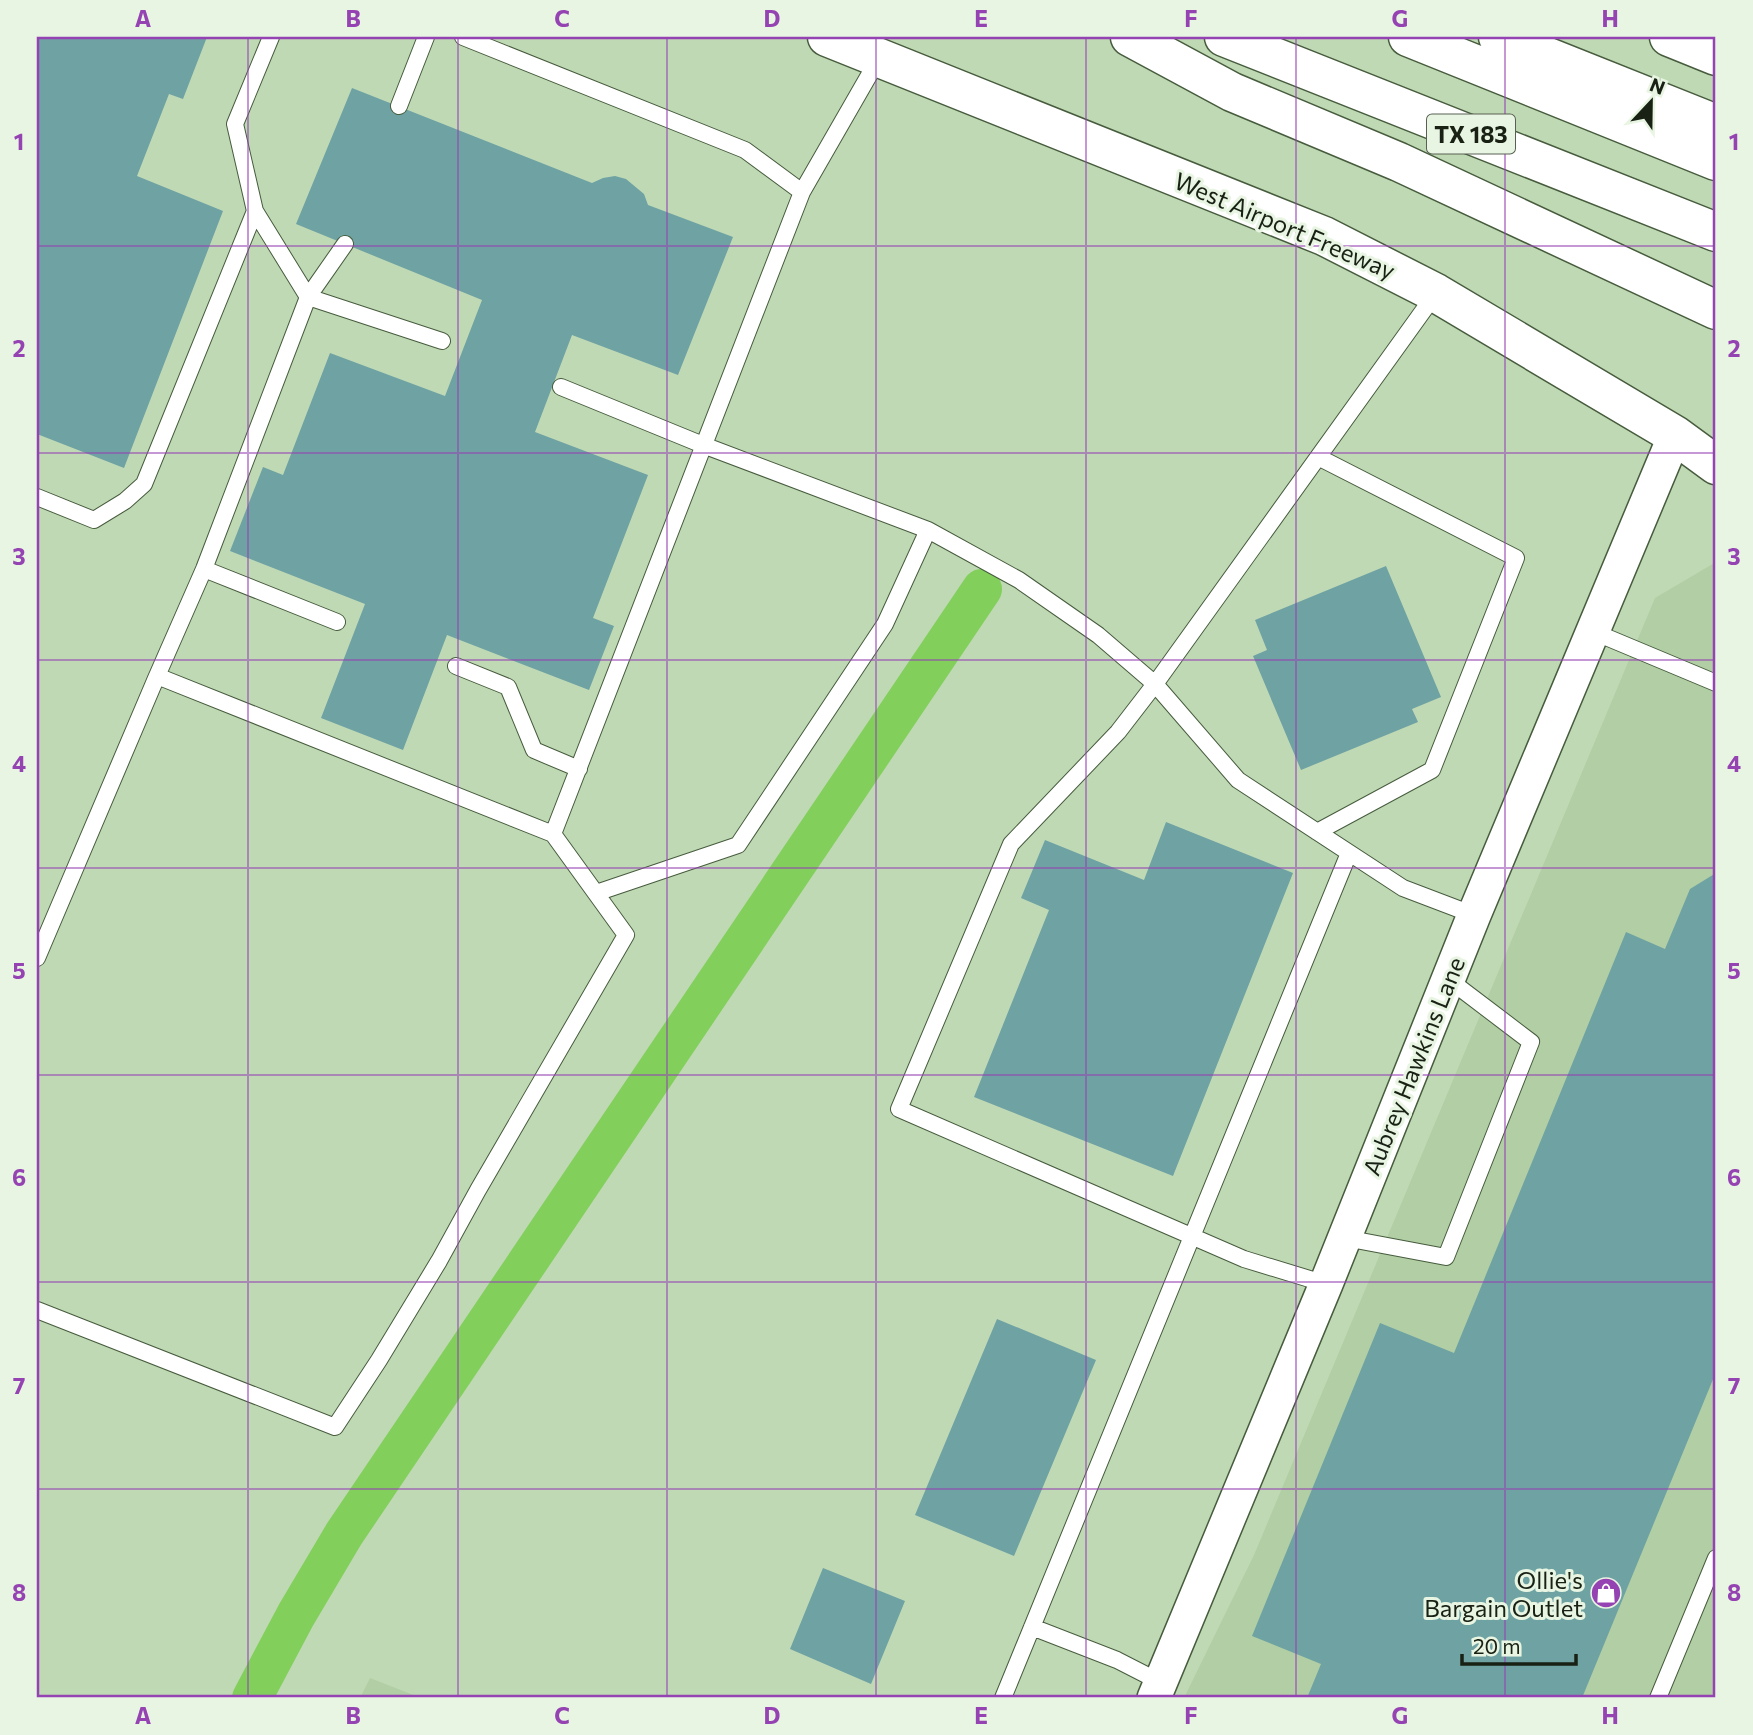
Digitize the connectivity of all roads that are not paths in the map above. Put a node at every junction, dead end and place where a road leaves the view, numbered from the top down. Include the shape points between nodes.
1 (271, 37) edge
2 (426, 37) edge
3 (463, 37) edge
4 (827, 37) edge
5 (1130, 37) edge
6 (1224, 37) edge
7 (1408, 37) edge
8 (1498, 37) edge
9 (1669, 37) edge
10 (1716, 56) edge
11 (879, 58) junction
12 (399, 106) dead end
13 (1716, 124) edge
14 (1716, 161) edge
15 (802, 192) junction
16 (255, 211) junction
17 (1716, 232) edge
18 (345, 244) dead end
19 (1436, 293) junction
20 (308, 297) junction
21 (1716, 310) edge
22 (442, 341) dead end
23 (561, 387) dead end
24 (1675, 435) junction
25 (703, 445) junction
26 (1318, 457) junction
27 (1716, 465) edge
28 (37, 497) edge
29 (928, 530) junction
30 (204, 569) junction
31 (338, 622) dead end
32 (1594, 632) junction
33 (456, 666) dead end
34 (157, 676) junction
35 (1716, 683) edge
36 (1155, 684) junction
37 (579, 769) junction
38 (1317, 832) junction
39 (553, 834) junction
40 (1349, 853) junction
41 (596, 893) junction
42 (1474, 915) junction
43 (37, 958) edge
44 (1448, 979) junction
45 (1193, 1237) junction
46 (1345, 1238) junction
47 (1326, 1284) junction
48 (37, 1310) edge
49 (1716, 1558) edge
50 (1712, 1580) edge
51 (1032, 1627) junction
52 (1158, 1690) edge
53 (1003, 1698) edge
54 (1658, 1698) edge

1 - 16 lane via 234,124
2 - 12 lane
3 - 15 lane via 745,150
4 - 11 main road, West Airport Freeway
5 - 21 main road via 1232,92 1399,162
6 - 17 main road, TX 183
7 - 14 main road
8 - 13 main road
9 - 10 main road
11 - 15 lane
11 - 19 main road, West Airport Freeway via 1324,236
15 - 25 lane
16 - 20 lane
16 - 28 lane via 144,484 94,520
18 - 20 lane
19 - 24 main road, West Airport Freeway
19 - 26 lane
20 - 22 lane
20 - 30 lane
23 - 25 lane
24 - 27 main road, West Airport Freeway
24 - 32 street, Aubrey Hawkins Lane
25 - 29 lane
25 - 37 lane
26 - 36 lane
26 - 38 lane via 1516,558 1432,770
29 - 36 lane via 1019,580 1098,635
29 - 41 lane via 885,624 738,845
30 - 31 lane
30 - 34 lane
32 - 35 lane
32 - 42 street, Aubrey Hawkins Lane
33 - 37 lane via 508,687 534,751
34 - 39 lane
34 - 43 lane
36 - 38 lane via 1238,780
36 - 45 lane via 1118,732 1011,844 899,1110
37 - 39 lane
38 - 40 lane
39 - 41 lane
40 - 42 lane via 1403,888
40 - 45 lane
41 - 48 lane via 626,934 439,1261 335,1427
42 - 44 street, Aubrey Hawkins Lane
44 - 46 street, Aubrey Hawkins Lane
44 - 46 lane via 1531,1042 1446,1257
45 - 47 lane via 1244,1259
45 - 51 lane
46 - 47 street, Aubrey Hawkins Lane
47 - 52 street, Aubrey Hawkins Lane
49 - 50 lane
50 - 54 lane
51 - 52 lane via 1117,1660
51 - 53 lane

